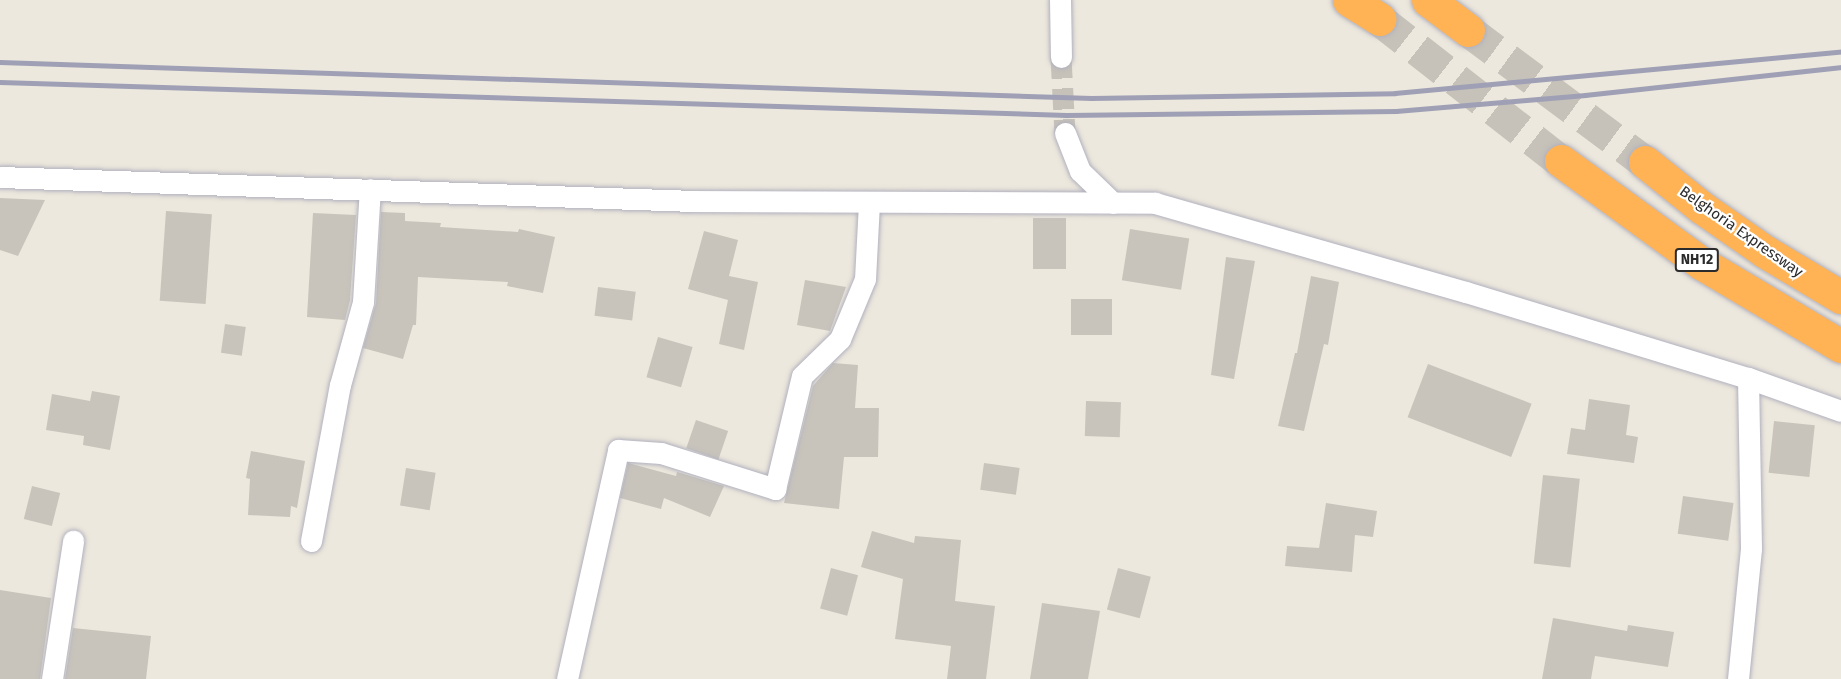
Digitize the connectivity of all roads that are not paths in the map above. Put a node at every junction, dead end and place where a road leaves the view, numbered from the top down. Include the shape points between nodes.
1 (1060, 0) edge
2 (1349, 0) edge
3 (1428, 0) edge
4 (1379, 19) tunnel mouth
5 (1468, 30) tunnel mouth
6 (1061, 57) tunnel mouth
7 (1065, 133) tunnel mouth
8 (1561, 161) tunnel mouth
9 (1645, 162) tunnel mouth
10 (0, 177) edge
11 (370, 189) junction
12 (869, 202) junction
13 (1113, 203) junction
14 (1841, 297) edge
15 (1841, 346) edge
16 (1748, 378) junction
17 (1841, 411) edge
18 (73, 541) dead end
19 (311, 541) dead end
20 (52, 679) edge
21 (567, 679) edge
22 (1738, 679) edge

1 - 6 street
2 - 4 highway
3 - 5 highway
7 - 13 street via 1080,171
8 - 15 highway, NH12 via 1701,263
9 - 14 highway, Belghoria Expressway via 1764,251
10 - 11 street
11 - 12 street via 694,201
11 - 19 street via 363,302 340,385
12 - 13 street
12 - 21 street via 865,279 840,339 802,376 775,489 661,453 618,450
13 - 16 street via 1155,203 1466,291
16 - 17 street
16 - 22 street via 1751,549
18 - 20 street

